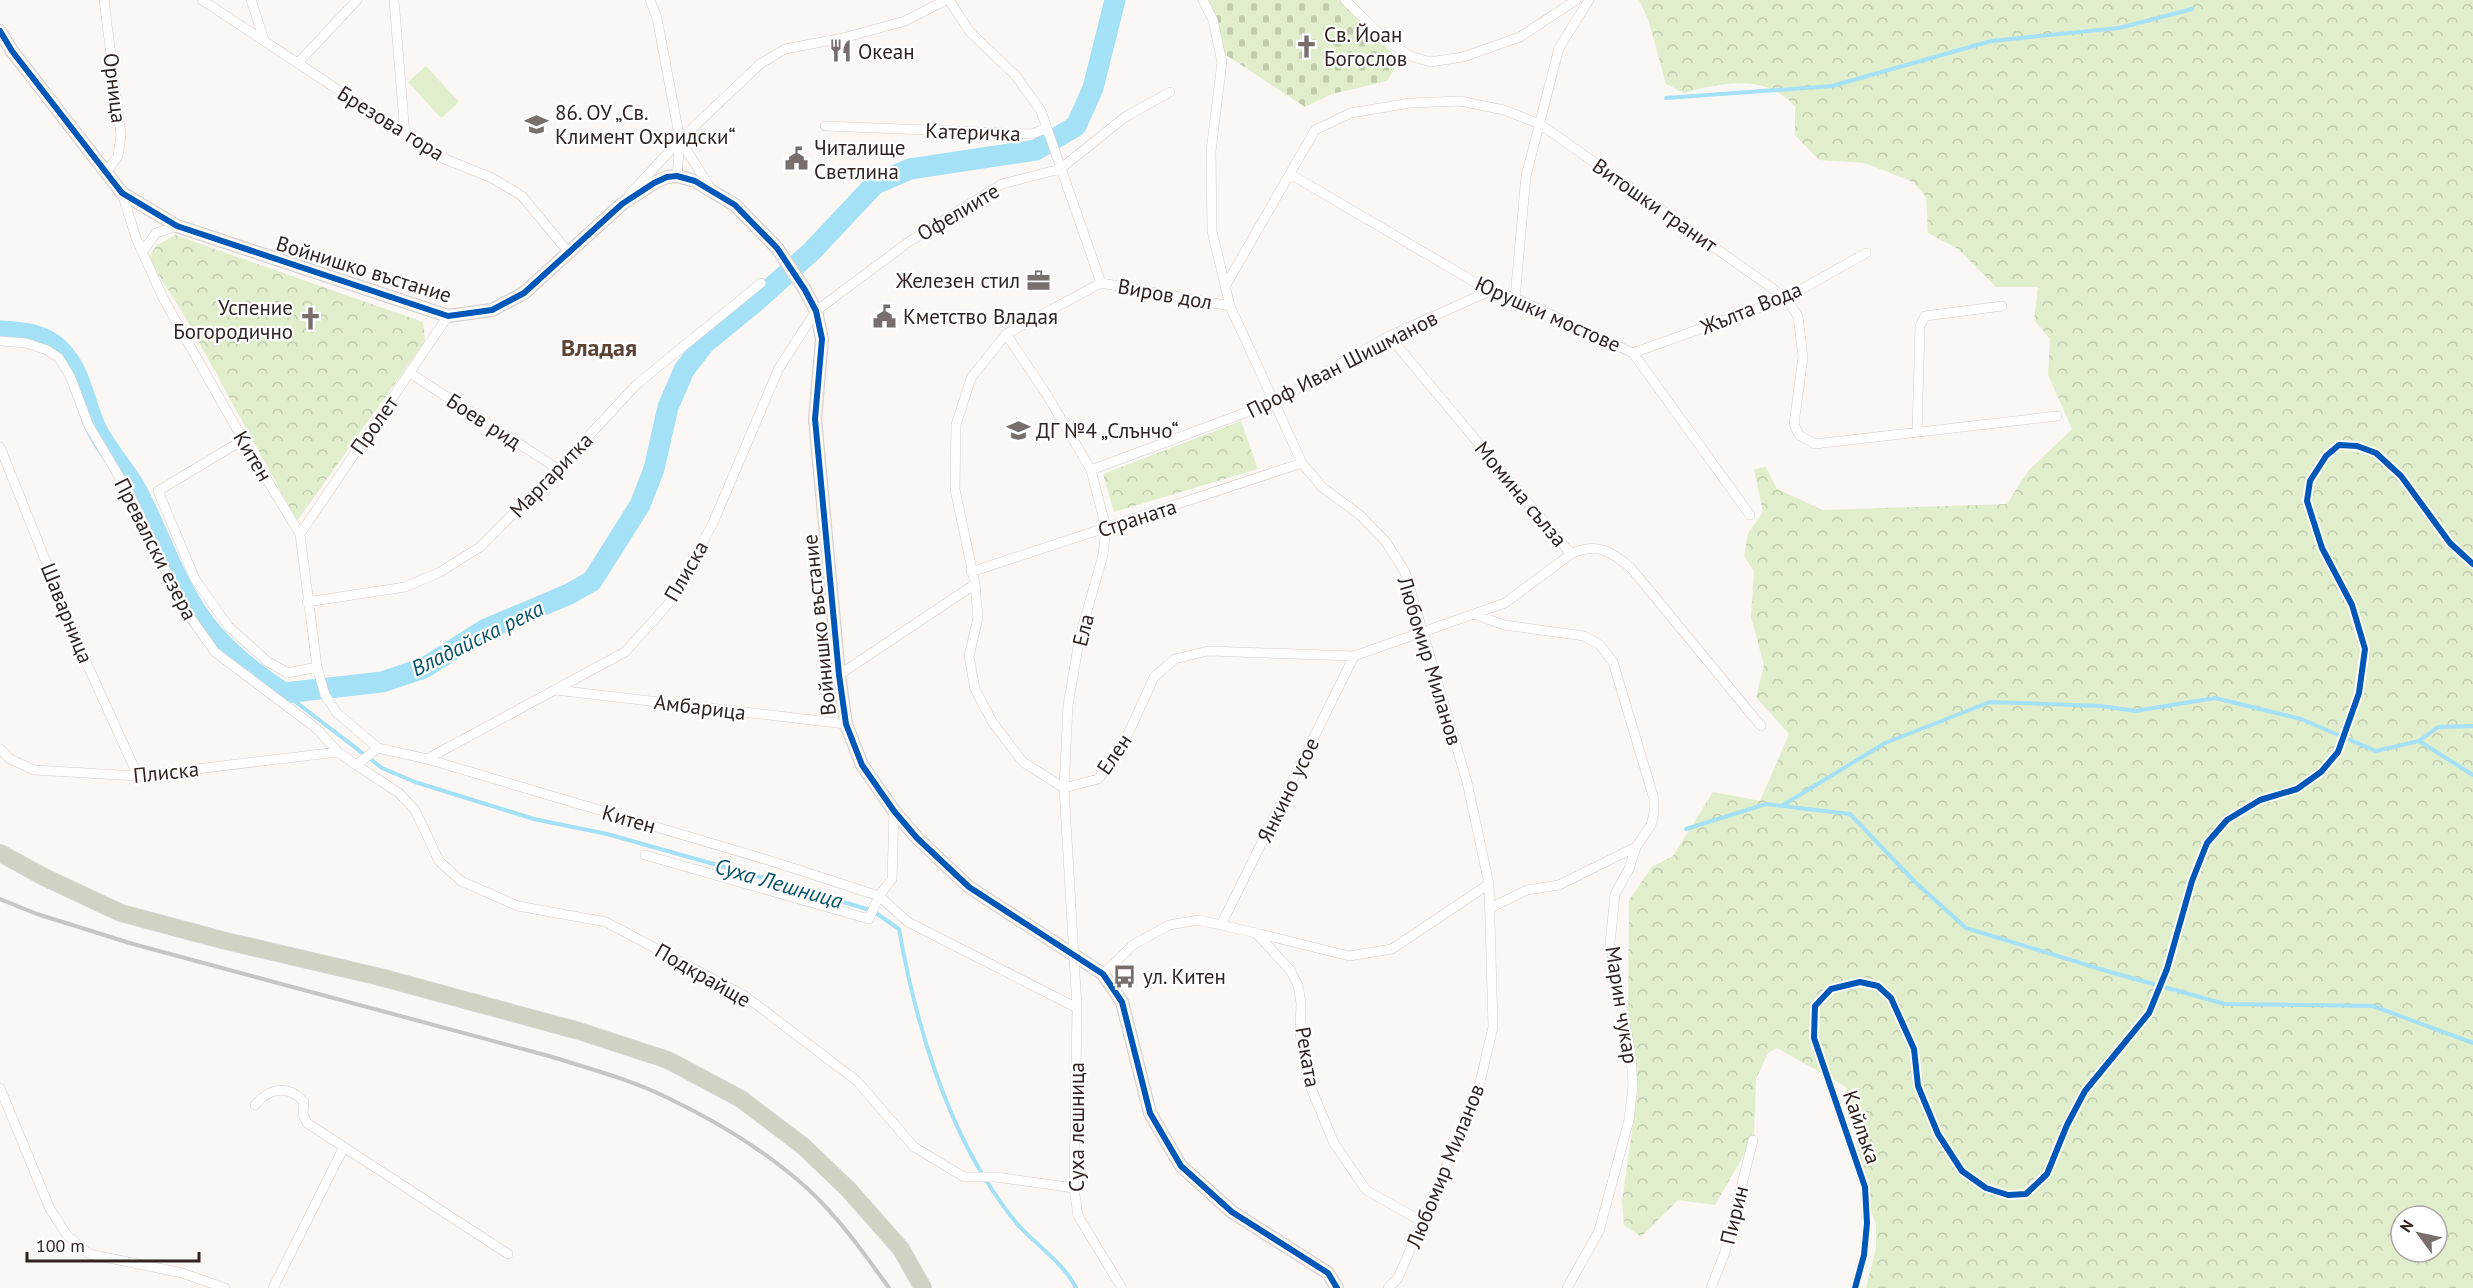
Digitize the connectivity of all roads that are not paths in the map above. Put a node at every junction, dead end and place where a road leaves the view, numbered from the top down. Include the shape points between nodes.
1 (104, 0) edge
2 (202, 0) edge
3 (251, 0) edge
4 (357, 0) edge
5 (394, 0) edge
6 (650, 0) edge
7 (948, 0) edge
8 (1203, 0) edge
9 (1345, 0) edge
10 (1576, 0) edge
11 (1589, 0) edge
12 (0, 31) edge
13 (264, 40) junction
14 (298, 63) junction
15 (1170, 92) dead end
16 (1540, 124) junction
17 (825, 126) dead end
18 (1047, 128) junction
19 (405, 135) junction
20 (680, 140) junction
21 (1060, 169) junction
22 (106, 172) junction
23 (1290, 174) junction
24 (677, 176) junction
25 (712, 190) junction
26 (122, 193) junction
27 (622, 204) junction
28 (177, 226) junction
29 (143, 251) junction
30 (569, 253) junction
31 (1866, 253) dead end
32 (761, 283) dead end
33 (1101, 283) junction
34 (1226, 285) junction
35 (1490, 291) junction
36 (1515, 298) junction
37 (1786, 298) junction
38 (1230, 306) junction
39 (2002, 306) dead end
40 (816, 311) junction
41 (448, 316) junction
42 (1006, 334) junction
43 (1389, 336) junction
44 (0, 340) edge
45 (1633, 353) junction
46 (411, 373) junction
47 (1274, 402) junction
48 (2057, 416) dead end
49 (1917, 432) junction
50 (243, 440) junction
51 (0, 447) edge
52 (1302, 463) junction
53 (558, 469) junction
54 (1091, 471) junction
55 (1750, 515) dead end
56 (1106, 528) junction
57 (300, 534) junction
58 (1572, 554) junction
59 (2473, 564) edge
60 (971, 572) junction
61 (975, 584) junction
62 (307, 602) junction
63 (1474, 614) junction
64 (1422, 632) junction
65 (1354, 656) junction
66 (318, 671) junction
67 (839, 675) junction
68 (555, 690) junction
69 (846, 724) junction
70 (1761, 726) dead end
71 (0, 749) edge
72 (377, 749) junction
73 (338, 752) junction
74 (427, 759) junction
75 (359, 763) junction
76 (138, 776) junction
77 (1064, 788) junction
78 (894, 811) junction
79 (1636, 847) junction
80 (0, 853) edge
81 (645, 855) dead end
82 (1489, 884) junction
83 (879, 896) junction
84 (1491, 908) junction
85 (1221, 925) junction
86 (1256, 933) junction
87 (1072, 953) junction
88 (1103, 974) junction
89 (1077, 1008) junction
90 (0, 1088) edge
91 (255, 1106) dead end
92 (1753, 1140) dead end
93 (344, 1147) junction
94 (1074, 1188) junction
95 (1423, 1222) junction
96 (508, 1254) dead end
97 (225, 1288) edge
98 (273, 1288) edge
99 (923, 1288) edge
100 (1122, 1288) edge
101 (1337, 1288) edge
102 (1388, 1288) edge
103 (1567, 1288) edge
104 (1711, 1288) edge
105 (1855, 1288) edge

1 - 22 street, Орница via 121,135 118,156
2 - 13 street, Брезова гора
3 - 13 street
4 - 14 street
5 - 19 street
6 - 20 street via 657,18
7 - 18 street via 970,32 1015,75 1041,111
7 - 20 street via 905,21 785,49 760,64
8 - 34 street, Любомир Миланов via 1213,20 1222,62 1211,151 1212,231
9 - 10 street via 1384,38 1408,55 1430,62 1463,57 1520,37
11 - 16 street via 1559,48
12 - 22 street, Войнишко въстание
13 - 14 street, Брезова гора
14 - 19 street, Брезова гора
15 - 21 street, Офелиите via 1125,117
16 - 23 street, Витошки гранит via 1504,110 1460,101 1410,103 1351,113 1315,130
16 - 36 street via 1526,176
16 - 37 street, Витошки гранит
17 - 18 street, Катеричка via 1032,134
18 - 21 street
19 - 30 street, Брезова гора via 440,157 492,178 522,196
20 - 24 street
20 - 25 street
20 - 27 street
21 - 33 street
21 - 40 street, Офелиите via 1002,184 910,241
22 - 26 street, Войнишко въстание
23 - 34 street, Виров дол
23 - 35 street, Юрушки мостове
24 - 25 street
24 - 27 street, Войнишко въстание via 654,183
25 - 40 street, Войнишко въстание via 735,205 777,249
26 - 28 street, Войнишко въстание
26 - 29 street, Китен
27 - 30 street, Войнишко въстание
28 - 29 street via 156,233
28 - 41 street, Войнишко въстание
29 - 50 street, Китен via 163,298
30 - 41 street, Войнишко въстание via 524,293 492,310
31 - 37 street, Жълта Вода
32 - 53 street, Маргаритка via 636,385
33 - 38 street, Виров дол
33 - 42 street, Виров дол
34 - 38 street, Любомир Миланов
35 - 36 street, Юрушки мостове
35 - 43 street, Проф Иван Шишманов
36 - 45 street, Юрушки мостове
37 - 45 street, Жълта Вода
37 - 49 street, Витошки гранит via 1798,316 1803,357 1794,424 1799,435 1815,444
38 - 47 street, Любомир Миланов
39 - 49 street via 1925,316 1920,326
40 - 67 street, Войнишко въстание via 822,339 815,419
40 - 68 street, Плиска via 778,368 713,522 671,601 624,652
41 - 46 street, Пролет
42 - 54 street, Ела
42 - 60 street via 971,378 956,426 955,489
43 - 47 street, Проф Иван Шишманов
43 - 58 street, Момина сълза
44 - 73 street, Превалски езера via 26,343 59,358 89,426 129,493 183,607 197,628 215,652 317,729
45 - 55 street, Юрушки мостове
46 - 53 street, Боев рид
46 - 57 street, Пролет
47 - 52 street, Любомир Миланов
47 - 54 street, Проф Иван Шишманов
48 - 49 street, Витошки гранит
50 - 57 street, Китен
50 - 66 street via 158,491 195,579 228,626 268,662 288,673
51 - 76 street, Шаварница via 87,664
52 - 56 street, Страната
52 - 64 street, Любомир Миланов via 1322,487 1361,516 1386,542 1405,572
53 - 62 street, Маргаритка via 480,547 440,572 405,587
54 - 56 street, Ела
56 - 60 street, Страната
56 - 77 street, Ела via 1068,705
57 - 62 street, Китен
58 - 63 street, Елен via 1505,603
58 - 70 street, Момина сълза via 1584,548 1599,549 1613,553 1631,568
59 - 105 street, Кайлъка via 2450,543 2401,477 2376,453 2339,445 2326,456 2310,481 2307,501 2322,548 2352,605 2365,649 2359,693 2341,745 2321,772 2297,789 2260,800 2227,820 2207,843 2163,979 2148,1013 2085,1091 2047,1174 2026,1194 2008,1195 1986,1188 1962,1171 1938,1134 1918,1086 1914,1049 1891,998 1878,986 1860,982 1831,989 1815,1006 1814,1038 1865,1187 1864,1255
60 - 61 street
61 - 67 street
61 - 77 street via 978,618 969,656 975,689 993,723 1023,762
62 - 66 street, Китен
63 - 64 street, Елен
63 - 79 street, Марин чукар via 1504,625 1584,636 1600,645 1613,662 1654,799 1651,825
64 - 65 street, Елен
64 - 82 street, Любомир Миланов via 1467,782
65 - 77 street, Елен via 1208,651 1175,659 1154,677 1119,754 1105,771 1098,779
65 - 85 street, Янкино усое
66 - 72 street, Китен via 337,714
67 - 69 street, Войнишко въстание
68 - 69 street, Амбарица
68 - 74 street, Плиска
69 - 78 street, Войнишко въстание via 862,765
71 - 76 street, Плиска via 10,759 34,770
72 - 74 street, Китен
72 - 75 street
73 - 75 street, Подкрайще
73 - 76 street, Плиска
74 - 83 street, Китен
75 - 94 street, Подкрайще via 415,810 439,861 461,881 518,906 606,922 745,996 857,1081 914,1147 964,1177 996,1177
77 - 87 street, Ела
78 - 83 street via 892,879
78 - 87 street, Войнишко въстание via 969,887
79 - 84 street via 1559,885 1527,890
79 - 103 street, Марин чукар via 1615,894 1610,944 1631,1055 1629,1120 1599,1230
80 - 99 highway via 121,912 380,977 668,1060 741,1099 803,1146 901,1249
81 - 83 street via 869,920
82 - 84 street, Любомир Миланов
82 - 86 street via 1392,949 1349,956
83 - 89 street, Китен via 908,922
84 - 95 street, Любомир Миланов via 1494,1028 1477,1095
85 - 86 street
85 - 88 street via 1199,920 1169,925 1133,945
86 - 95 street, Реката via 1290,970 1298,985 1308,1081 1334,1143 1366,1190
87 - 88 street, Войнишко въстание
87 - 89 street, Суха лешница
88 - 101 street, Войнишко въстание via 1122,1002 1150,1113 1181,1166 1232,1212 1328,1273
89 - 94 street, Суха лешница
90 - 97 street via 50,1209 67,1235 89,1254 182,1273
91 - 93 street via 275,1089 288,1090 304,1102 307,1123
92 - 104 street, Пирин via 1725,1252
93 - 96 street
93 - 98 street
94 - 100 street, Суха лешница via 1078,1216
95 - 102 street, Любомир Миланов via 1398,1278

